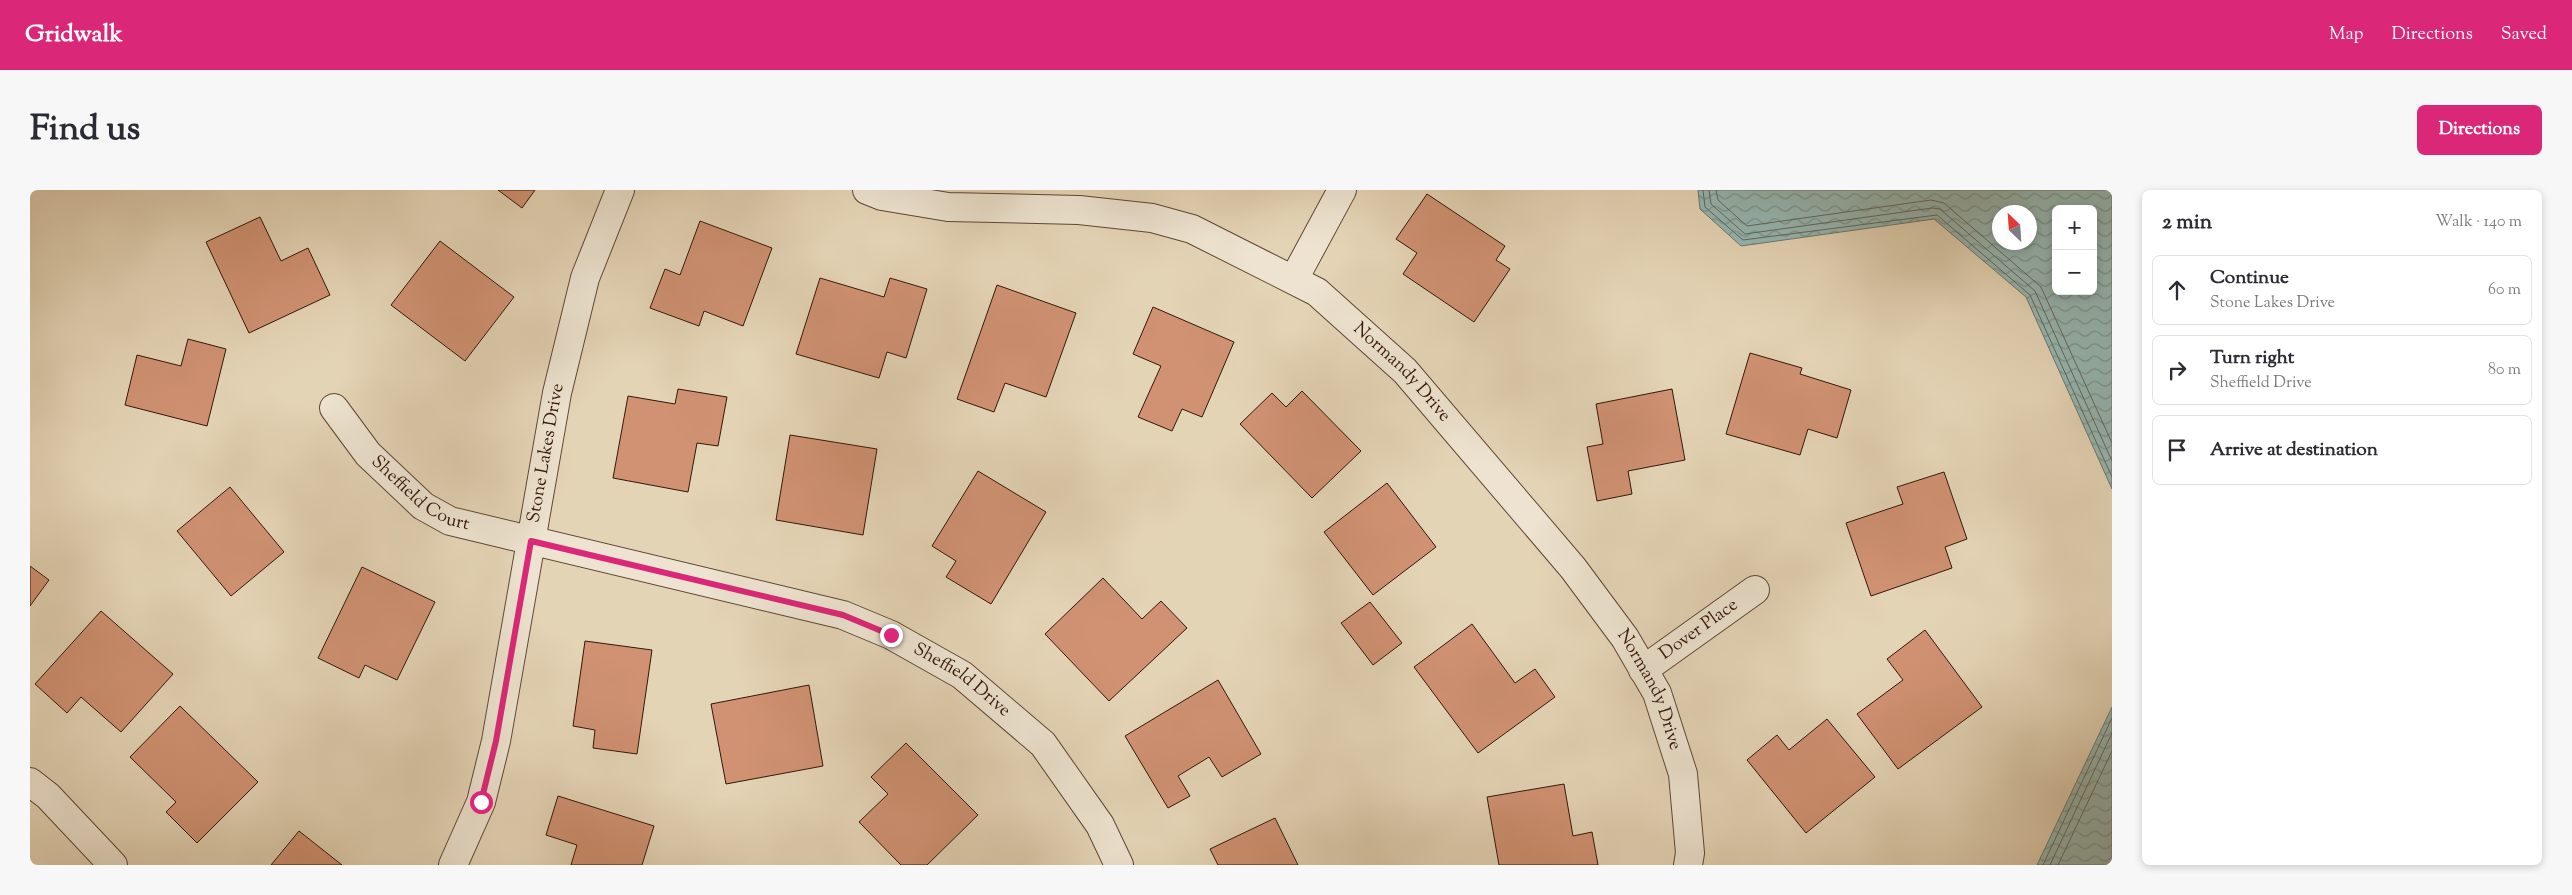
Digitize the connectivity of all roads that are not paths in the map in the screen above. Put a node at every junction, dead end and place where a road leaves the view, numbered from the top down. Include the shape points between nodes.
1 (620, 190) edge
2 (867, 190) edge
3 (1342, 190) edge
4 (1294, 278) junction
5 (334, 408) dead end
6 (531, 541) junction
7 (1755, 590) dead end
8 (1643, 670) junction
9 (30, 782) edge
10 (113, 865) edge
11 (453, 865) edge
12 (1119, 865) edge
13 (1688, 865) edge

1 - 6 street, Stone Lakes Drive via 584,278 556,393
2 - 4 street, Normandy Drive via 882,196 948,207 1079,210 1152,218 1192,228
3 - 4 street
4 - 8 street, Normandy Drive via 1317,292 1405,371 1573,568 1625,638
5 - 6 street, Sheffield Court via 368,454 423,506 450,521
6 - 11 street, Stone Lakes Drive via 496,741 481,802
6 - 12 street, Sheffield Drive via 843,615 891,635 962,675 1043,744 1100,825
7 - 8 street, Dover Place
8 - 13 street, Normandy Drive via 1657,693 1683,774 1690,853
9 - 10 street via 48,796

